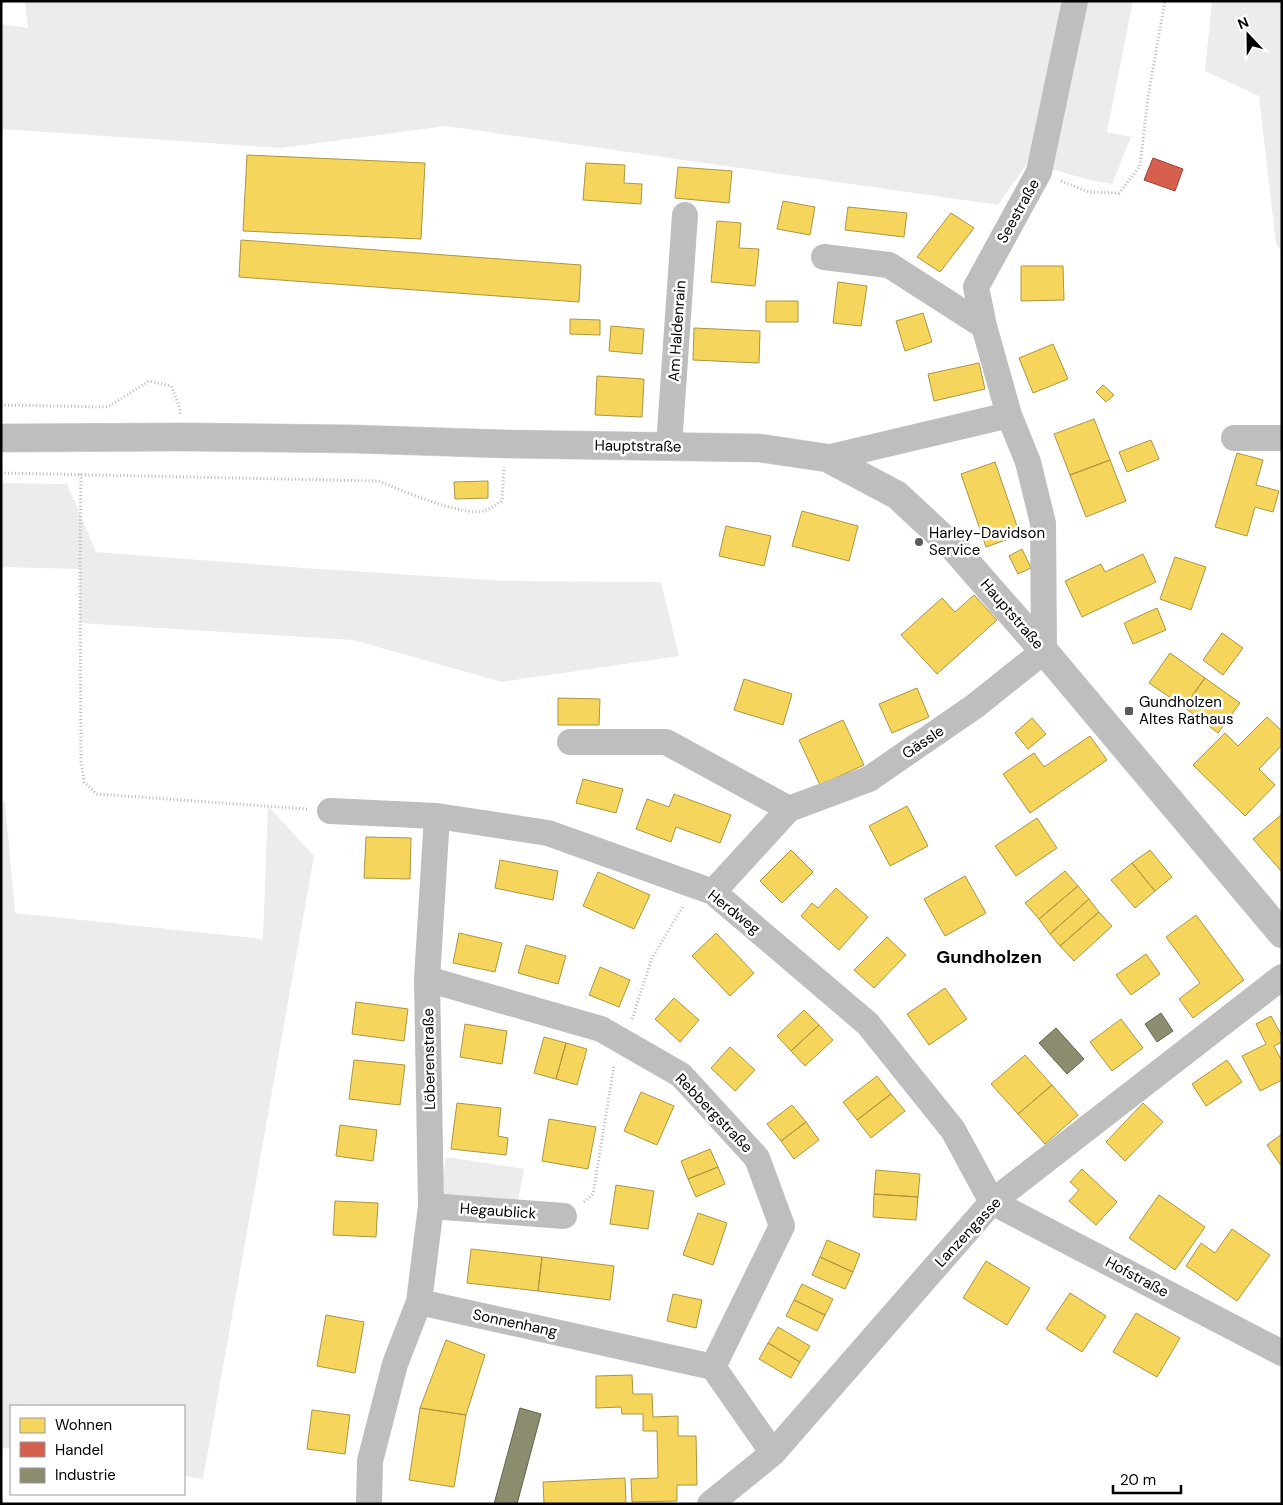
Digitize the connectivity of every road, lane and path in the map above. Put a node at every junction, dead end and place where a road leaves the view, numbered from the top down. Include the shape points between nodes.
1 (1075, 1) edge
2 (1164, 1) edge
3 (1039, 172) junction
4 (684, 215) dead end
5 (824, 258) dead end
6 (984, 326) junction
7 (1, 405) edge
8 (1009, 415) junction
9 (182, 437) junction
10 (1, 438) edge
11 (1234, 438) dead end
12 (1282, 438) edge
13 (506, 444) junction
14 (669, 446) junction
15 (827, 458) junction
16 (1, 473) edge
17 (81, 474) junction
18 (1044, 651) junction
19 (570, 742) dead end
20 (789, 809) junction
21 (330, 811) joint
22 (438, 816) junction
23 (714, 892) junction
24 (1282, 934) edge
25 (1282, 977) edge
26 (427, 979) junction
27 (992, 1202) junction
28 (431, 1206) junction
29 (564, 1216) dead end
30 (419, 1302) junction
31 (1282, 1353) edge
32 (714, 1367) junction
33 (773, 1453) junction
34 (369, 1504) edge
35 (710, 1504) edge

1 - 3 street, Seestraße
2 - 3 path via 1140,166 1119,193 1089,192
3 - 6 street, Seestraße via 976,287
4 - 14 street, Am Haldenrain
5 - 6 street via 889,265
6 - 8 street, Seestraße
7 - 9 path via 108,407 149,382 156,383 170,386 179,405
8 - 15 street
8 - 18 street, Seestraße via 1028,462 1043,523
9 - 10 main road, Hauptstraße
9 - 13 main road, Hauptstraße
11 - 12 street
13 - 14 main road, Hauptstraße
13 - 17 path via 502,501 484,511 463,510 378,481
14 - 15 main road, Hauptstraße via 760,448
15 - 18 main road, Hauptstraße via 897,495 955,549
16 - 17 path
17 - 21 path via 81,751 84,782 97,794
18 - 20 street, Gässle via 975,706 869,779
18 - 24 main road, Hauptstraße
19 - 20 street via 666,742
20 - 23 street, Gässle
21 - 22 street, Herdweg
22 - 23 street, Herdweg via 548,833
22 - 26 street, Löberenstraße
23 - 27 street, Herdweg via 868,1024 953,1130
25 - 27 street, Lanzengasse
26 - 28 street, Löberenstraße
26 - 32 street, Rebbergstraße via 600,1029 681,1075 757,1158 782,1226
27 - 31 street, Hofstraße
27 - 33 street, Lanzengasse
28 - 29 street, Hegaublick
28 - 30 street, Löberenstraße
30 - 32 street, Sonnenhang
30 - 34 street via 395,1364 370,1461
32 - 33 street
33 - 35 street, Lanzengasse

